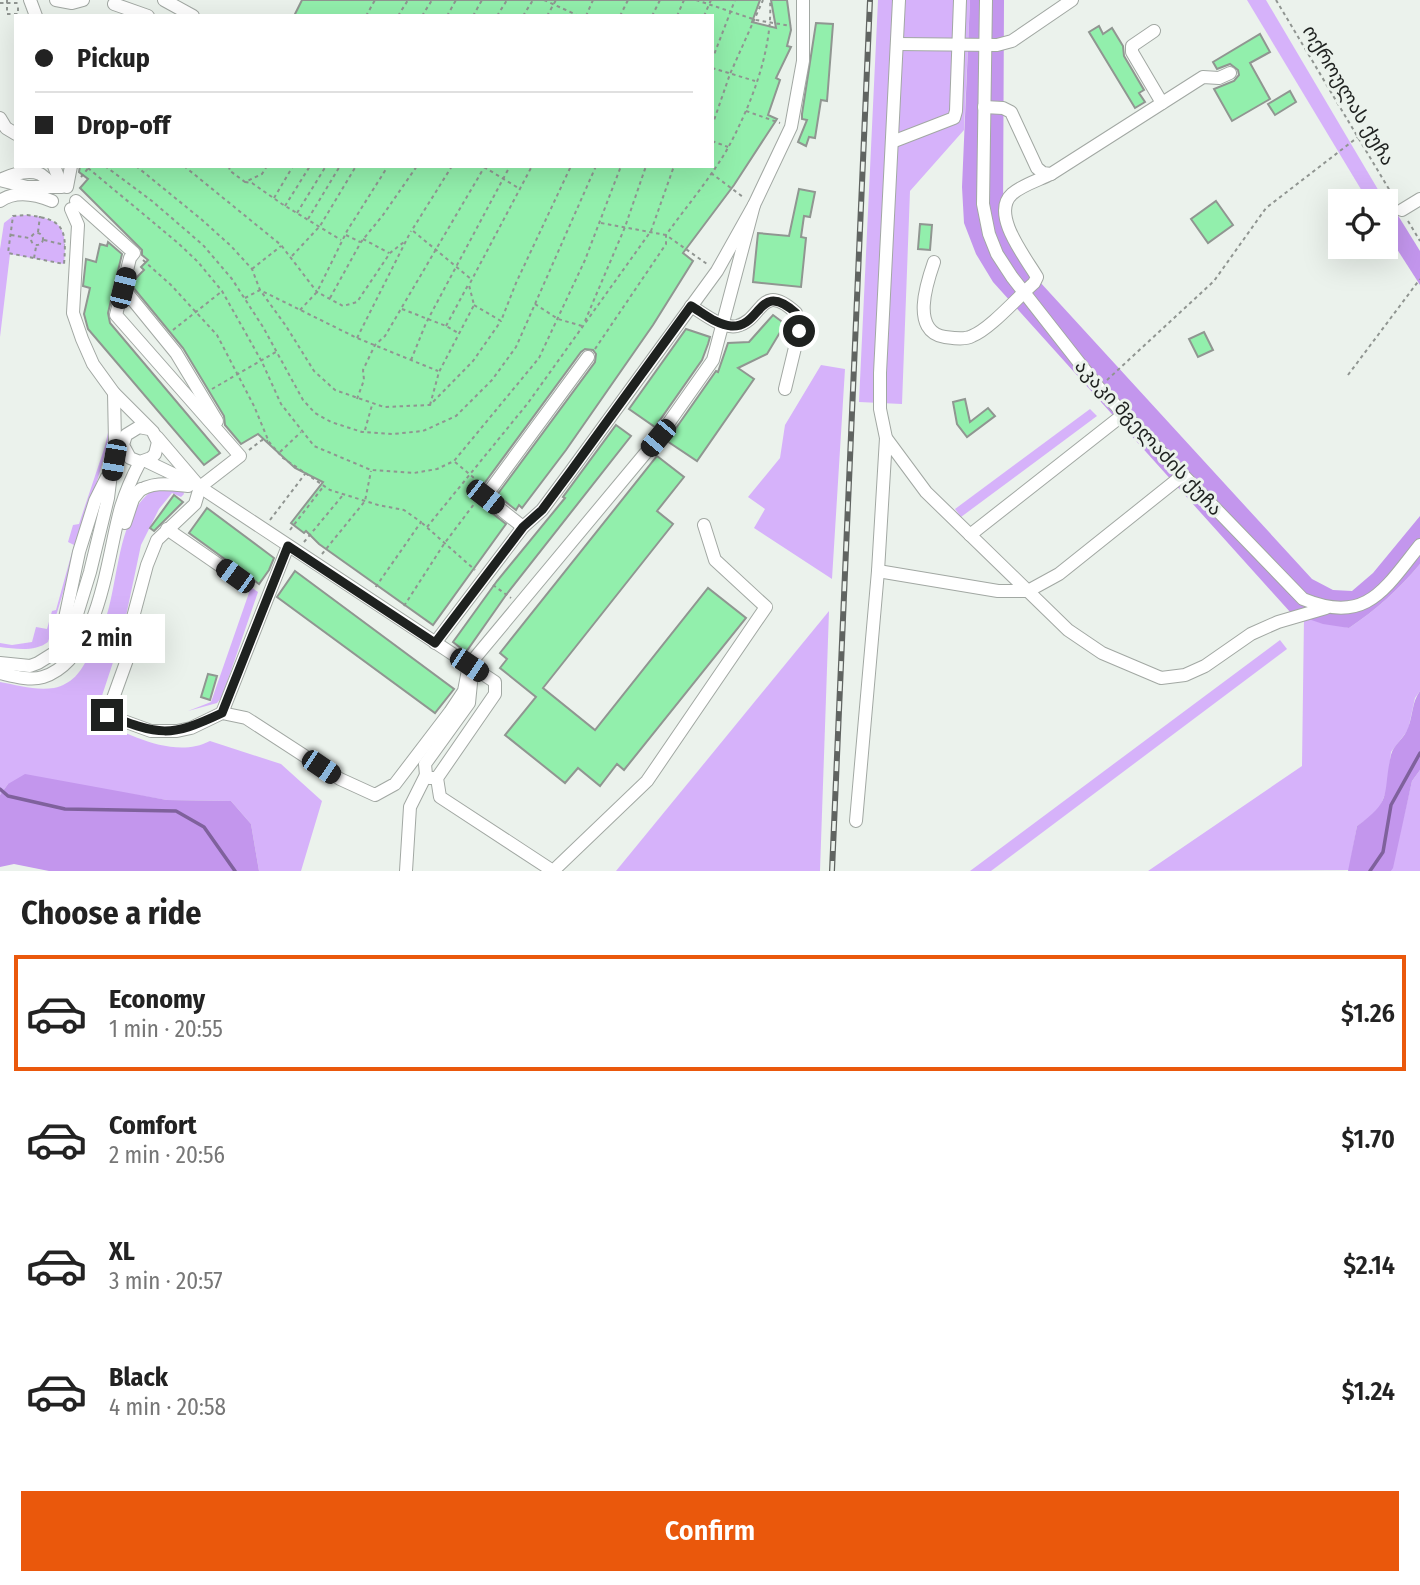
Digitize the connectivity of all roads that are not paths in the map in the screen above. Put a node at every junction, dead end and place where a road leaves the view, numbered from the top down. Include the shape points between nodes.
1 (56, 0) edge
2 (83, 0) edge
3 (164, 0) edge
4 (803, 0) edge
5 (899, 0) edge
6 (960, 0) edge
7 (986, 0) edge
8 (1072, 0) edge
9 (113, 4) edge
10 (142, 14) edge
11 (189, 14) edge
12 (1154, 31) dead end
13 (897, 44) junction
14 (958, 45) junction
15 (985, 45) junction
16 (1230, 73) dead end
17 (1162, 103) junction
18 (984, 107) junction
19 (0, 118) edge
20 (14, 131) edge
21 (892, 142) junction
22 (54, 168) edge
23 (70, 168) edge
24 (1051, 174) junction
25 (2, 179) edge
26 (58, 185) junction
27 (1420, 199) edge
28 (0, 201) edge
29 (53, 203) junction
30 (74, 205) junction
31 (754, 205) junction
32 (1402, 210) road end
33 (934, 262) dead end
34 (123, 288) junction
35 (1024, 292) junction
36 (691, 306) junction
37 (722, 324) junction
38 (588, 357) road end
39 (785, 389) dead end
40 (114, 393) junction
41 (1124, 414) junction
42 (153, 433) junction
43 (225, 438) junction
44 (886, 438) junction
45 (119, 444) junction
46 (114, 460) junction
47 (143, 461) junction
48 (1183, 475) junction
49 (130, 481) junction
50 (200, 488) junction
51 (141, 489) junction
52 (121, 509) junction
53 (704, 525) dead end
54 (523, 527) junction
55 (167, 529) junction
56 (970, 535) junction
57 (1420, 545) edge
58 (289, 546) junction
59 (878, 571) junction
60 (235, 576) dead end
61 (1028, 591) junction
62 (1326, 608) junction
63 (89, 628) junction
64 (435, 643) junction
65 (54, 653) junction
66 (0, 663) edge
67 (38, 663) junction
68 (469, 665) junction
69 (0, 673) edge
70 (41, 677) junction
71 (222, 713) junction
72 (431, 777) junction
73 (856, 821) dead end
74 (406, 871) edge

1 - 2 street
3 - 11 street
4 - 31 street via 803,61 791,128
5 - 13 street
6 - 14 street
7 - 15 street, აკაკი მგელაძის ქუჩა
8 - 15 street via 1012,41
9 - 10 street
12 - 17 street via 1136,42 1132,52
13 - 14 street
13 - 21 street
14 - 15 street
14 - 21 street via 954,118
15 - 18 street, აკაკი მგელაძის ქუჩა
16 - 17 street via 1203,77
17 - 24 street
18 - 24 street via 1011,112 1037,168
18 - 35 street, აკაკი მგელაძის ქუჩა via 984,204 989,234
19 - 20 street
21 - 44 street via 880,373
22 - 26 street
23 - 26 street
24 - 35 street via 1006,202 1004,215 1011,233 1037,276
25 - 26 street via 27,187
26 - 29 street
26 - 30 street via 76,194
27 - 32 street
28 - 29 street via 15,194 40,196
29 - 30 street via 62,211
30 - 34 street via 134,253
30 - 40 street via 78,225 74,313 93,364
31 - 36 street via 718,271
31 - 37 street
33 - 35 street via 923,312 929,328 940,336 972,337
34 - 43 street via 163,337
34 - 43 street via 116,315
35 - 41 street, აკაკი მგელაძის ქუჩა
36 - 37 street
36 - 54 street via 542,510
37 - 39 street via 747,322 763,303 774,300 796,313 799,331
37 - 68 street via 713,360 658,438
38 - 54 street via 489,494
40 - 42 street
40 - 45 street
41 - 48 street, აკაკი მგელაძის ქუჩა
41 - 56 street
42 - 45 street via 139,427
42 - 47 street via 158,448
42 - 50 street
43 - 50 street via 240,456
44 - 56 street via 926,492
44 - 59 street
45 - 46 street
45 - 47 street via 130,458
46 - 65 street via 79,552
46 - 65 street via 81,604 74,624
47 - 49 street
47 - 50 street
48 - 61 street via 1059,574
48 - 62 street, აკაკი მგელაძის ქუჩა via 1303,599
49 - 52 street
49 - 63 street via 109,530
50 - 51 street via 167,484
50 - 55 street via 195,505
50 - 58 street
51 - 52 street
51 - 63 street via 124,524 107,595
52 - 63 street
53 - 72 street via 715,560 766,607 647,781 553,871 440,797
54 - 64 street
55 - 60 street
55 - 71 street via 146,565 132,621 133,642 107,715 151,731 177,732
56 - 61 street
57 - 62 street via 1369,602
58 - 64 street
58 - 71 street
59 - 61 street
59 - 73 street
61 - 62 street via 1068,630 1102,653 1161,678 1205,667 1251,634
63 - 70 street via 65,663
64 - 68 street
65 - 67 street
66 - 67 street
67 - 70 street
68 - 71 street via 464,691 450,712 395,784 374,795 340,779 246,718
68 - 72 street via 469,702 425,764
68 - 72 street via 495,682 495,694
69 - 70 street
72 - 74 street via 411,807

